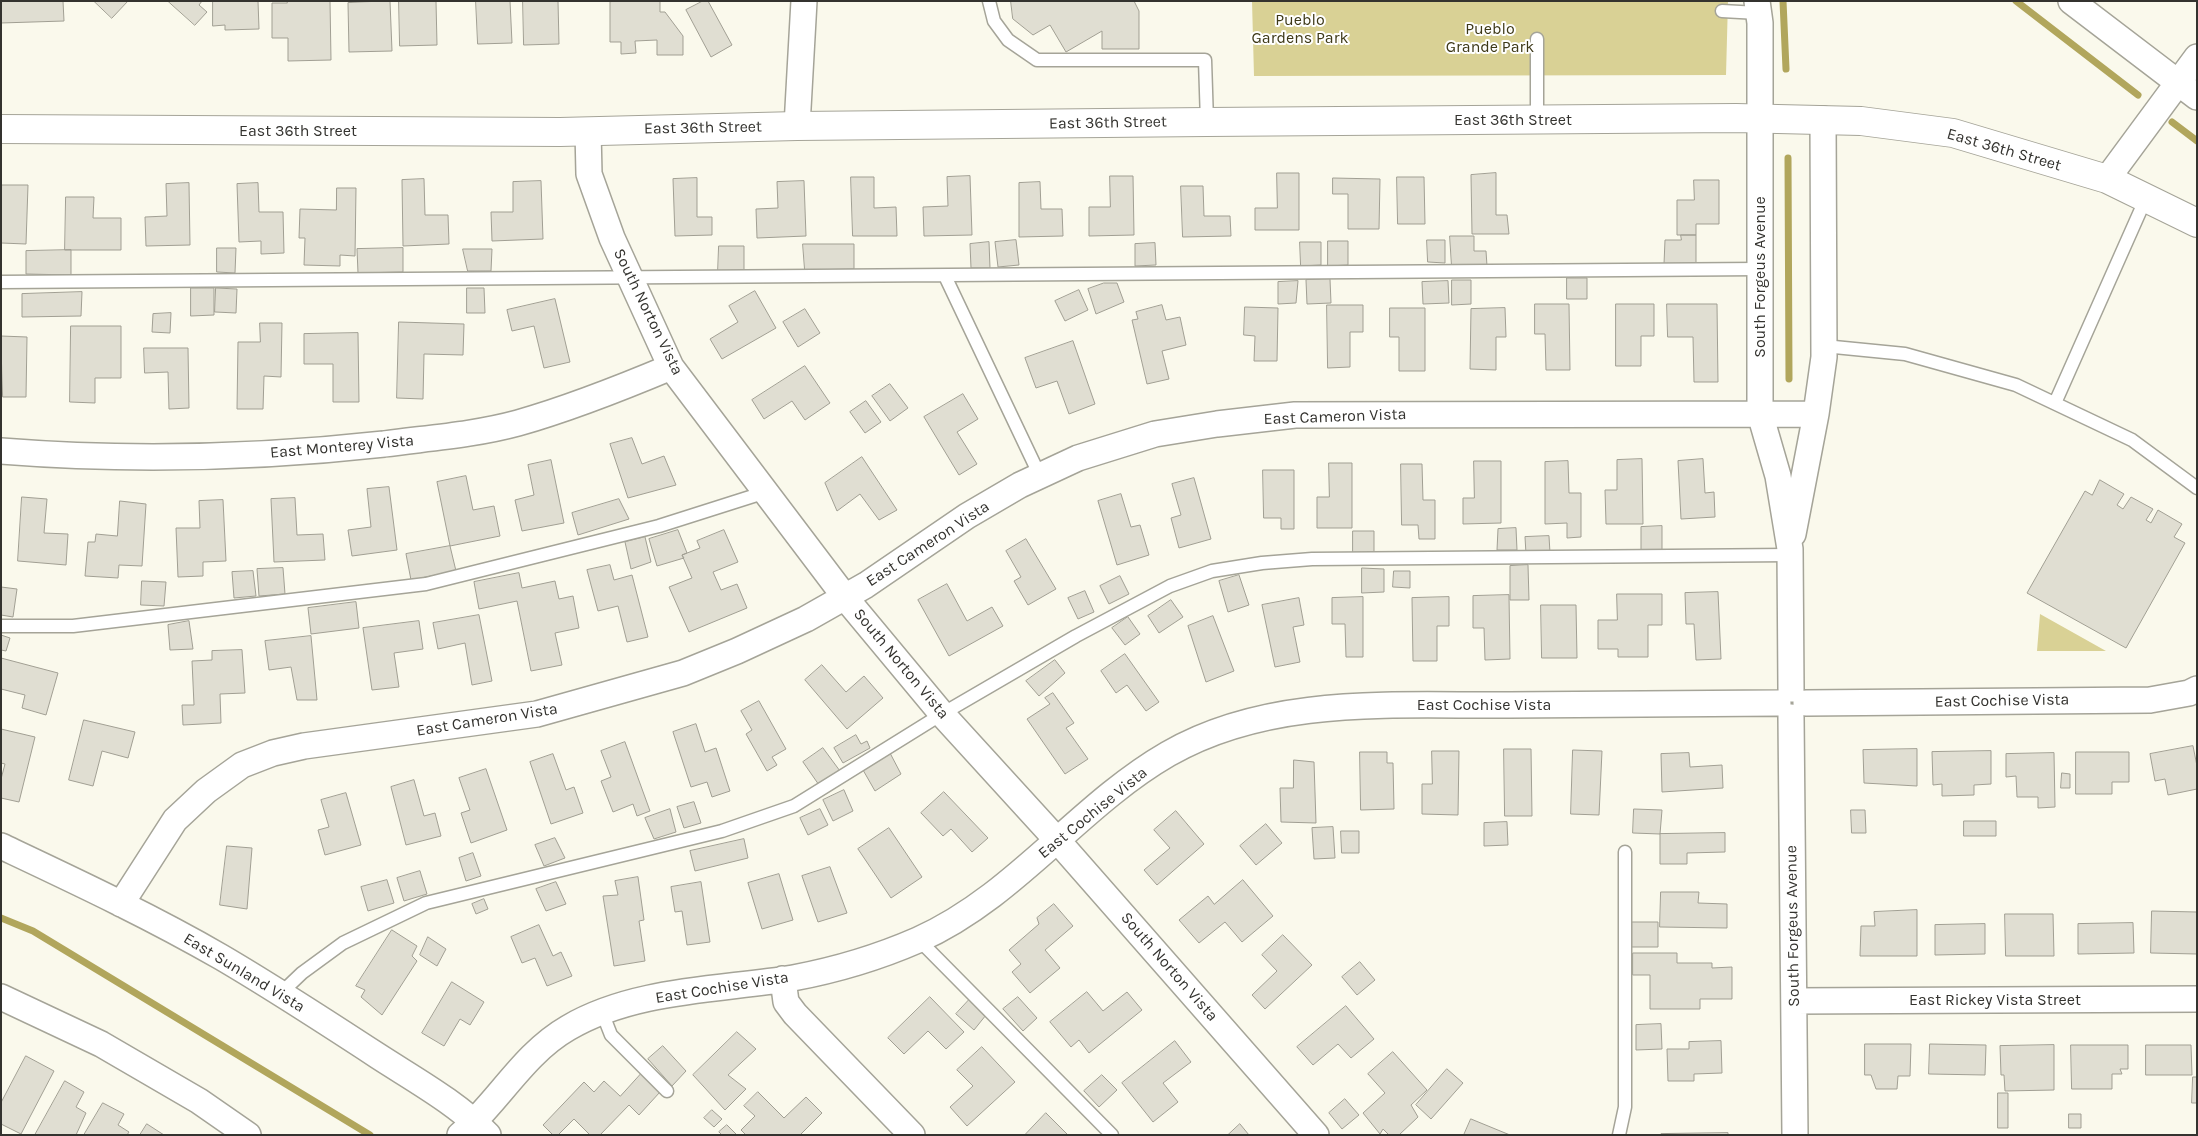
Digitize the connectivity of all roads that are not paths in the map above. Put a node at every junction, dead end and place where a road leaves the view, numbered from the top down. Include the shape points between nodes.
1 (804, 1) edge
2 (989, 1) edge
3 (2071, 1) edge
4 (1758, 7) edge
5 (1722, 11) dead end
6 (1537, 39) dead end
7 (2197, 57) edge
8 (2188, 90) edge
9 (1760, 118) junction
10 (1823, 119) junction
11 (1537, 120) junction
12 (1207, 122) junction
13 (797, 126) junction
14 (1, 129) edge
15 (588, 131) junction
16 (2106, 179) junction
17 (2146, 198) junction
18 (2197, 223) edge
19 (1760, 269) junction
20 (946, 276) junction
21 (629, 278) junction
22 (1, 282) edge
23 (1824, 346) junction
24 (671, 367) junction
25 (2054, 403) junction
26 (1760, 414) junction
27 (1816, 414) junction
28 (1, 451) edge
29 (1040, 476) junction
30 (2197, 488) edge
31 (766, 492) junction
32 (1790, 552) junction
33 (845, 596) junction
34 (1, 626) edge
35 (2197, 689) edge
36 (1792, 703) junction
37 (942, 714) junction
38 (1057, 840) junction
39 (1, 846) edge
40 (1626, 852) dead end
41 (120, 904) junction
42 (919, 940) junction
43 (783, 979) junction
44 (280, 994) junction
45 (1, 996) edge
46 (2197, 999) edge
47 (1794, 1001) junction
48 (602, 1012) junction
49 (667, 1091) dead end
50 (476, 1129) edge
51 (248, 1135) edge
52 (912, 1135) edge
53 (1112, 1135) edge
54 (1316, 1135) edge
55 (1619, 1135) edge
56 (1795, 1135) edge

1 - 13 street
2 - 12 lane via 994,21 1008,40 1037,60 1205,60
3 - 8 street
4 - 5 lane
4 - 9 street, South Forgeus Avenue
6 - 11 lane
7 - 8 street
8 - 16 street
9 - 10 main road, East 36th Street
9 - 11 main road, East 36th Street
9 - 19 street, South Forgeus Avenue
10 - 16 main road, East 36th Street via 1953,133
10 - 23 street, South Forgeus Avenue
11 - 12 main road, East 36th Street
12 - 13 main road, East 36th Street
13 - 15 main road, East 36th Street
14 - 15 main road, East 36th Street
15 - 21 street, South Norton Vista via 589,174
16 - 17 main road, East 36th Street
17 - 18 main road, East 36th Street
17 - 25 lane
19 - 20 lane
19 - 26 street, South Forgeus Avenue
20 - 21 lane
20 - 29 lane
21 - 22 lane
21 - 24 street, South Norton Vista
23 - 25 lane via 1905,354 2016,385
23 - 27 street, South Forgeus Avenue
24 - 28 street, East Monterey Vista via 590,401 517,423 464,434 353,447 250,454 100,456
24 - 31 street, South Norton Vista
25 - 30 lane via 2132,440
26 - 27 street, East Cameron Vista
26 - 29 street, East Cameron Vista via 1295,416 1155,434 1078,458
26 - 32 street, South Forgeus Avenue via 1778,476
27 - 32 street, South Forgeus Avenue
29 - 33 street, East Cameron Vista via 967,516
31 - 33 street, South Norton Vista
31 - 34 lane via 659,526 426,584 73,626
32 - 36 street, South Forgeus Avenue
32 - 37 lane via 1312,559 1212,571 1170,586
33 - 37 street, South Norton Vista
33 - 41 street, East Cameron Vista via 806,619 737,651 683,673 621,691 537,714 304,746 242,765 206,790 175,820
35 - 36 street, East Cochise Vista via 2150,700
36 - 38 street, East Cochise Vista via 1388,706 1282,714 1245,722 1169,753 1133,777
36 - 47 street, South Forgeus Avenue
37 - 38 street, South Norton Vista
37 - 44 lane via 794,806 722,831 426,903 343,943
38 - 42 street, East Cochise Vista via 996,893
38 - 54 street, South Norton Vista
39 - 41 street, East Sunland Vista
40 - 55 lane via 1625,1107
41 - 44 street, East Sunland Vista via 220,956
42 - 43 street, East Cochise Vista via 851,965
42 - 53 lane
43 - 48 street, East Cochise Vista via 700,990
43 - 52 street via 786,1002 795,1014
44 - 50 street, East Sunland Vista via 338,1029
45 - 51 street via 101,1044 199,1101
46 - 47 street, East Rickey Vista Street
47 - 56 street, South Forgeus Avenue
48 - 49 lane via 610,1035
48 - 50 street, East Cochise Vista via 565,1029 535,1053 514,1074

